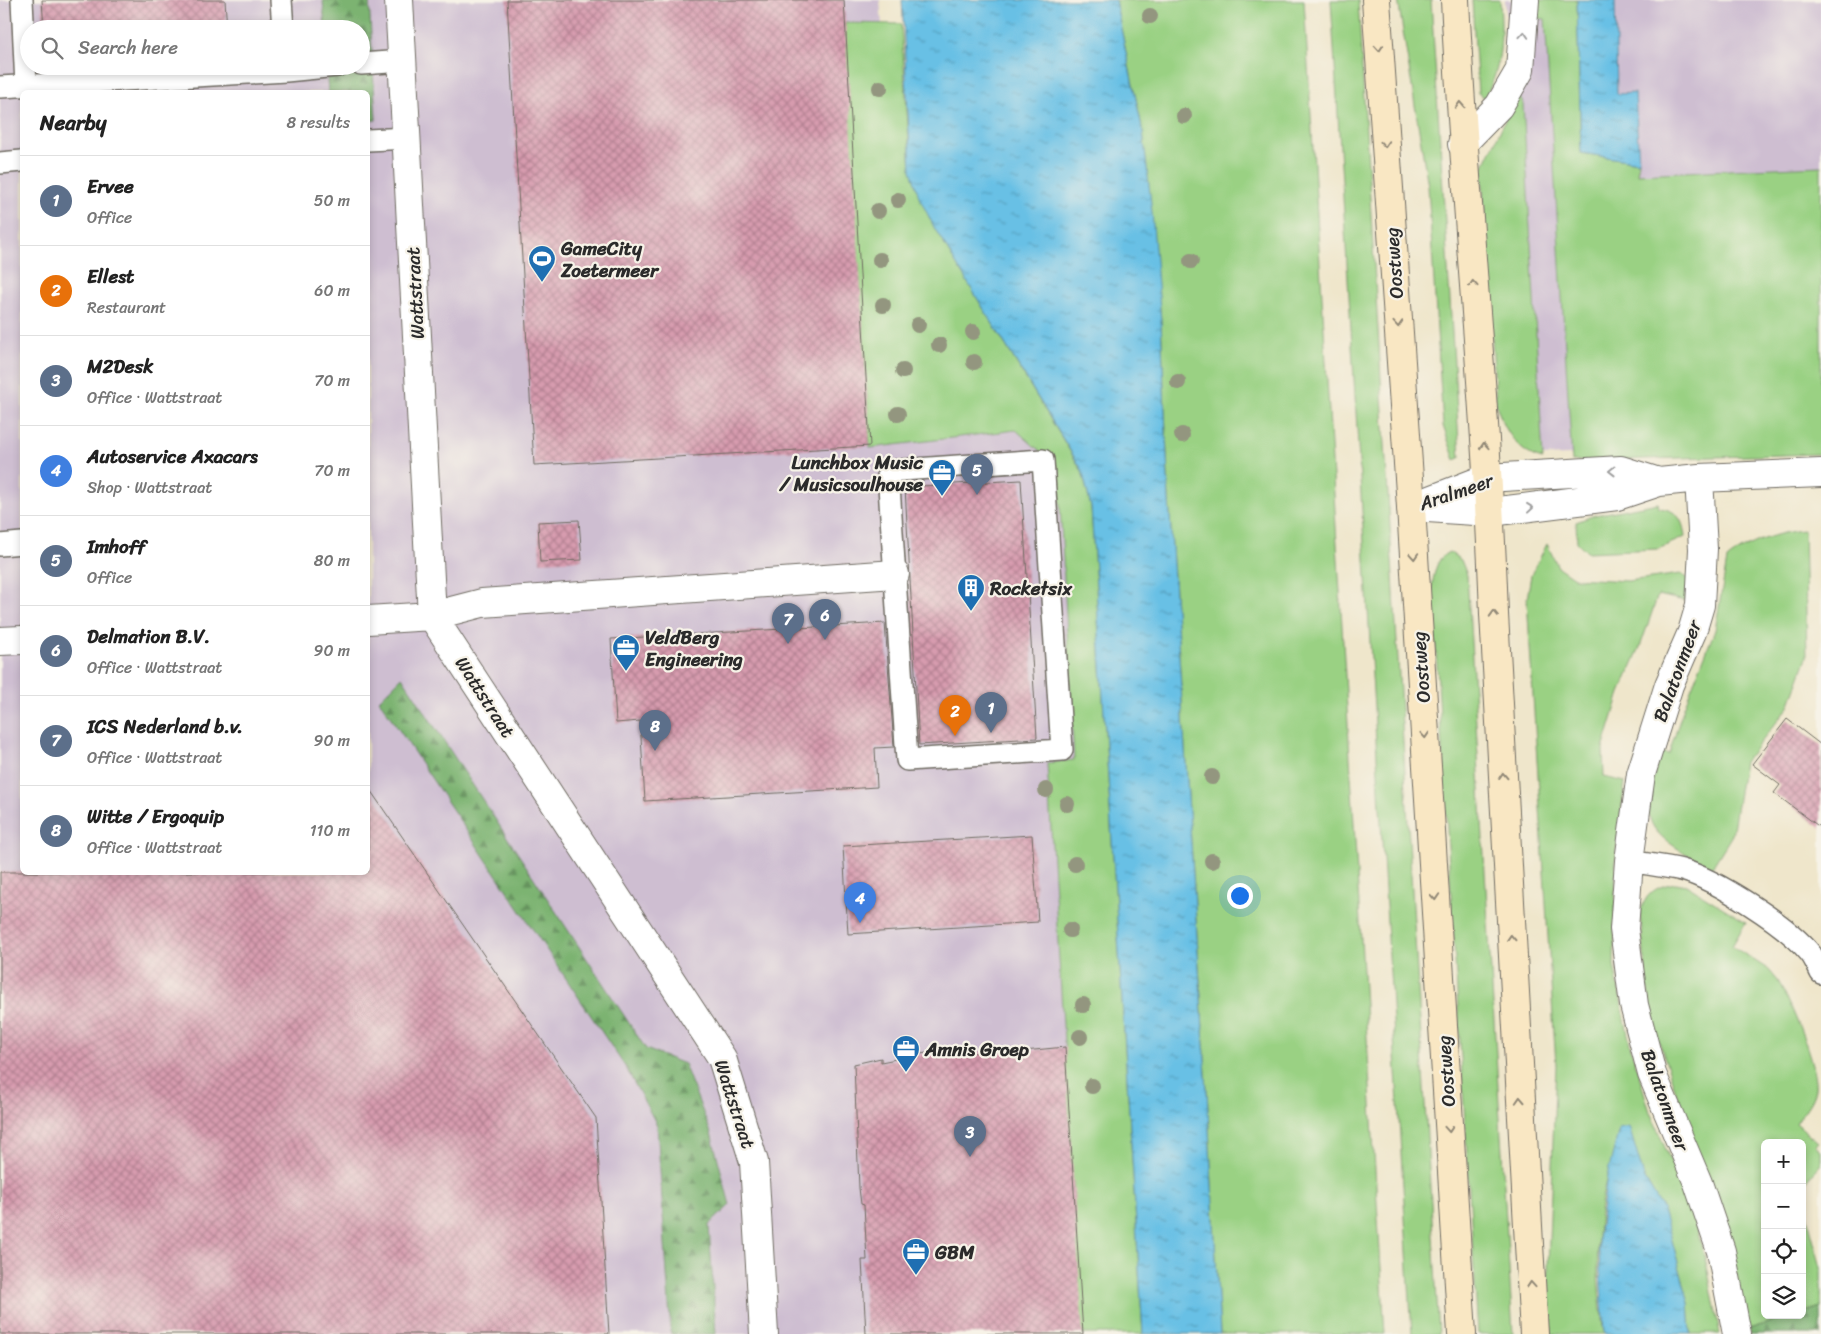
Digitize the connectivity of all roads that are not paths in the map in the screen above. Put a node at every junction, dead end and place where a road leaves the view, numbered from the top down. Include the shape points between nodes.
1 (22, 0) edge
2 (281, 0) edge
3 (399, 0) edge
4 (1376, 0) edge
5 (1455, 0) edge
6 (1525, 0) edge
7 (23, 20) edge
8 (282, 20) edge
9 (403, 60) junction
10 (370, 63) edge
11 (25, 75) edge
12 (185, 75) edge
13 (26, 86) junction
14 (0, 87) edge
15 (408, 138) junction
16 (370, 140) edge
17 (1462, 144) junction
18 (20, 162) edge
19 (0, 163) edge
20 (1821, 473) edge
21 (1487, 478) junction
22 (1700, 478) junction
23 (1659, 482) junction
24 (1411, 507) junction
25 (1490, 512) junction
26 (20, 543) edge
27 (0, 545) edge
28 (895, 574) junction
29 (432, 616) junction
30 (370, 620) edge
31 (20, 640) edge
32 (0, 641) edge
33 (1629, 861) junction
34 (1821, 973) edge
35 (764, 1334) edge
36 (1462, 1334) edge
37 (1534, 1334) edge
38 (1737, 1334) edge

1 - 7 lane
2 - 8 lane
3 - 9 street, Wattstraat
4 -> 24 main road, Oostweg
17 -> 5 main road
17 -> 6 street via 1500,106 1520,70
9 - 10 lane
9 - 15 street, Wattstraat
11 - 13 lane
12 - 13 lane
13 - 14 lane
15 - 16 lane
15 - 29 street, Wattstraat
21 -> 17 main road
18 - 19 lane
20 - 22 street, Aralmeer
23 -> 21 street, Aralmeer via 1621,470
21 - 24 street, Aralmeer
21 - 25 main road
22 - 23 street, Aralmeer
22 - 33 street, Balatonmeer via 1703,550 1700,605 1669,685 1641,774
25 -> 23 street, Aralmeer via 1618,496
24 - 25 street, Aralmeer
24 -> 36 main road, Oostweg
37 -> 25 main road
26 - 27 lane
28 - 28 lane via 888,471 1043,460 1062,750 907,760
28 - 29 street via 482,603
29 - 30 street
29 - 35 street, Wattstraat via 722,1058 754,1162
31 - 32 street
33 - 34 lane via 1682,870 1747,904 1801,944 1811,954
33 - 38 street, Balatonmeer via 1624,929 1634,1005 1652,1074 1698,1183 1721,1251

